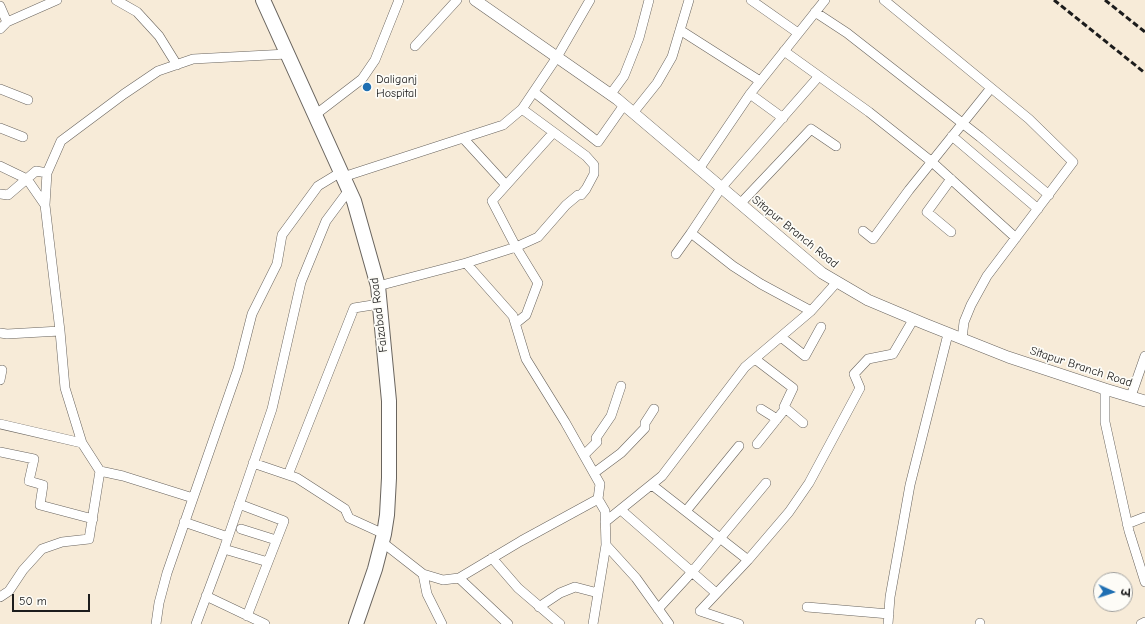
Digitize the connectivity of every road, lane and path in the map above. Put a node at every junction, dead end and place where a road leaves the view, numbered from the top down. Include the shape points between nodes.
1 (54, 0) edge
2 (116, 0) edge
3 (263, 0) edge
4 (399, 0) edge
5 (457, 0) edge
6 (476, 0) edge
7 (590, 0) edge
8 (649, 0) edge
9 (689, 0) edge
10 (751, 0) edge
11 (884, 0) edge
12 (819, 4) edge
13 (0, 6) edge
14 (7, 22) junction
15 (0, 29) edge
16 (680, 30) junction
17 (798, 33) junction
18 (415, 46) dead end
19 (784, 51) junction
20 (287, 54) junction
21 (557, 57) junction
22 (177, 65) junction
23 (819, 76) junction
24 (760, 80) junction
25 (991, 88) junction
26 (0, 89) edge
27 (534, 92) junction
28 (750, 94) junction
29 (610, 95) junction
30 (28, 100) dead end
31 (624, 105) junction
32 (522, 109) junction
33 (633, 113) junction
34 (315, 115) junction
35 (783, 118) junction
36 (962, 124) junction
37 (0, 128) edge
38 (553, 133) junction
39 (952, 136) junction
40 (23, 137) dead end
41 (463, 138) junction
42 (836, 146) dead end
43 (932, 162) junction
44 (0, 166) edge
45 (699, 169) junction
46 (46, 173) junction
47 (342, 175) junction
48 (27, 179) junction
49 (950, 179) junction
50 (506, 185) junction
51 (721, 188) junction
52 (349, 190) junction
53 (0, 194) edge
54 (1049, 195) junction
55 (740, 204) junction
56 (45, 205) junction
57 (1038, 209) junction
58 (863, 231) dead end
59 (951, 232) dead end
60 (691, 233) junction
61 (1016, 238) junction
62 (516, 247) junction
63 (676, 254) dead end
64 (466, 263) junction
65 (837, 282) junction
66 (378, 286) junction
67 (379, 304) junction
68 (811, 311) junction
69 (914, 320) junction
70 (516, 323) junction
71 (821, 327) dead end
72 (60, 331) junction
73 (0, 333) edge
74 (948, 334) junction
75 (781, 337) junction
76 (962, 339) junction
77 (1145, 356) edge
78 (755, 359) junction
79 (2, 370) dead end
80 (0, 380) edge
81 (621, 386) dead end
82 (1105, 389) junction
83 (1131, 396) junction
84 (1145, 400) edge
85 (654, 409) dead end
86 (761, 409) dead end
87 (785, 409) junction
88 (777, 419) junction
89 (803, 423) dead end
90 (0, 424) edge
91 (82, 443) junction
92 (756, 444) dead end
93 (739, 446) dead end
94 (0, 452) edge
95 (584, 454) junction
96 (253, 463) junction
97 (100, 471) junction
98 (594, 473) junction
99 (288, 475) junction
100 (766, 483) dead end
101 (652, 485) junction
102 (193, 498) junction
103 (598, 499) junction
104 (239, 504) junction
105 (621, 510) junction
106 (686, 511) junction
107 (1145, 517) edge
108 (92, 518) junction
109 (184, 522) junction
110 (605, 522) junction
111 (1127, 524) junction
112 (241, 529) dead end
113 (228, 537) junction
114 (383, 538) junction
115 (720, 538) junction
116 (276, 540) junction
117 (606, 545) junction
118 (224, 549) junction
119 (492, 558) junction
120 (748, 560) junction
121 (268, 562) junction
122 (692, 572) junction
123 (423, 574) junction
124 (459, 578) junction
125 (1145, 582) edge
126 (598, 593) junction
127 (716, 593) junction
128 (206, 596) junction
129 (0, 597) edge
130 (539, 606) junction
131 (807, 607) dead end
132 (658, 608) junction
133 (889, 614) junction
134 (247, 616) junction
135 (1145, 622) edge
136 (156, 624) edge
137 (196, 624) edge
138 (265, 624) edge
139 (356, 624) edge
140 (442, 624) edge
141 (508, 624) edge
142 (560, 624) edge
143 (593, 624) edge
144 (669, 624) edge
145 (739, 624) edge
146 (888, 624) edge
147 (1141, 624) edge

1 - 14 street
2 - 22 street via 137,12 159,36
3 - 20 main road, Faizabad Road
4 - 34 street via 375,60 362,79
5 - 18 street
6 - 21 street, Sitapur Branch Road
7 - 21 street
8 - 29 street via 639,38 624,76
9 - 16 street
10 - 17 street
11 - 25 street
12 - 17 street
12 - 36 street via 847,33
13 - 14 street
14 - 15 street
16 - 24 street
16 - 33 street via 672,57 657,84
17 - 19 street
19 - 23 street
19 - 24 street
20 - 22 street via 194,59
20 - 34 main road, Faizabad Road
21 - 27 street
21 - 29 street, Sitapur Branch Road
22 - 46 street via 158,71 61,141
23 - 35 street
23 - 43 street
24 - 28 street
25 - 36 street
25 - 54 street via 1029,119 1073,162
26 - 30 street
27 - 31 street via 598,142
27 - 32 street
28 - 35 street
28 - 45 street
29 - 31 street, Sitapur Branch Road
31 - 33 street, Sitapur Branch Road
32 - 38 street
32 - 41 street via 503,124
33 - 45 street, Sitapur Branch Road
34 - 47 main road, Faizabad Road
35 - 51 street
36 - 39 street
36 - 54 street
37 - 40 street
38 - 50 street
38 - 62 street via 586,156 594,165 594,174 581,195 566,205 538,237
39 - 43 street
39 - 57 street
41 - 47 street
41 - 50 street
42 - 55 street via 811,129
43 - 49 street
43 - 58 street via 873,239
44 - 48 street
45 - 51 street, Sitapur Branch Road
46 - 48 street via 36,172
46 - 56 street
47 - 52 main road, Faizabad Road
47 - 102 street via 318,186 282,234 277,264 252,314 238,369
48 - 53 street via 8,195
48 - 56 street
49 - 59 street via 926,212
49 - 61 street
50 - 62 street via 492,201
51 - 55 street, Sitapur Branch Road
51 - 60 street
52 - 66 main road, Faizabad Road
52 - 96 street via 326,221 302,282 272,409
54 - 57 street
55 - 65 street, Sitapur Branch Road via 822,273
56 - 72 street
57 - 61 street
60 - 63 street
60 - 68 street via 733,266
61 - 76 street via 987,276 971,305 964,322
62 - 64 street
62 - 70 street via 538,283 526,315
64 - 66 street
64 - 70 street via 513,316
65 - 68 street
65 - 69 street, Sitapur Branch Road via 868,300
66 - 67 main road, Faizabad Road
67 - 99 street via 354,308
67 - 114 main road, Faizabad Road via 389,401 390,478
68 - 75 street
69 - 74 street, Sitapur Branch Road
69 - 120 street via 893,354 868,359 854,374 860,388 809,483
70 - 95 street via 526,359
71 - 75 street via 805,356
72 - 73 street
72 - 91 street via 65,388
74 - 76 street, Sitapur Branch Road
74 - 133 street via 910,485
75 - 78 street
76 - 82 street, Sitapur Branch Road
77 - 83 street
78 - 87 street via 793,388
78 - 101 street via 745,367 662,476
79 - 80 street
81 - 95 street via 612,416 596,438 597,442
82 - 83 street, Sitapur Branch Road
82 - 111 street via 1105,422
83 - 84 street, Sitapur Branch Road
85 - 98 street via 645,423 645,428 621,453
86 - 88 street
87 - 88 street
87 - 89 street
88 - 92 street
90 - 91 street
91 - 97 street
93 - 106 street
94 - 108 street via 34,459 29,481 43,485 40,505
95 - 98 street
96 - 99 street
96 - 104 street
97 - 102 street
97 - 108 street
98 - 103 street via 600,484
99 - 114 street via 297,478 345,509 348,518
100 - 115 street
101 - 105 street
101 - 106 street
102 - 109 street
103 - 110 street via 605,511
103 - 119 street
104 - 113 street
104 - 116 street via 284,521
105 - 110 street
105 - 122 street
106 - 115 street
107 - 111 street
108 - 129 street via 89,539 62,542 42,550 23,570 9,591
109 - 113 street
109 - 136 street via 159,602
110 - 117 street
111 - 125 street
112 - 116 street
113 - 118 street
114 - 123 street
114 - 139 main road, Faizabad Road
115 - 120 street
115 - 122 street
116 - 121 street
117 - 126 street
117 - 132 street via 636,578
118 - 121 street
118 - 128 street
119 - 124 street
119 - 130 street via 518,588
120 - 127 street
121 - 134 street
122 - 127 street
122 - 132 street
123 - 124 street via 443,580
123 - 140 street via 427,594
124 - 141 street
126 - 130 street via 575,587
126 - 143 street
127 - 145 street via 700,611
128 - 134 street
128 - 137 street
130 - 142 street
131 - 133 street
132 - 144 street
133 - 146 street
134 - 138 street
135 - 147 street

